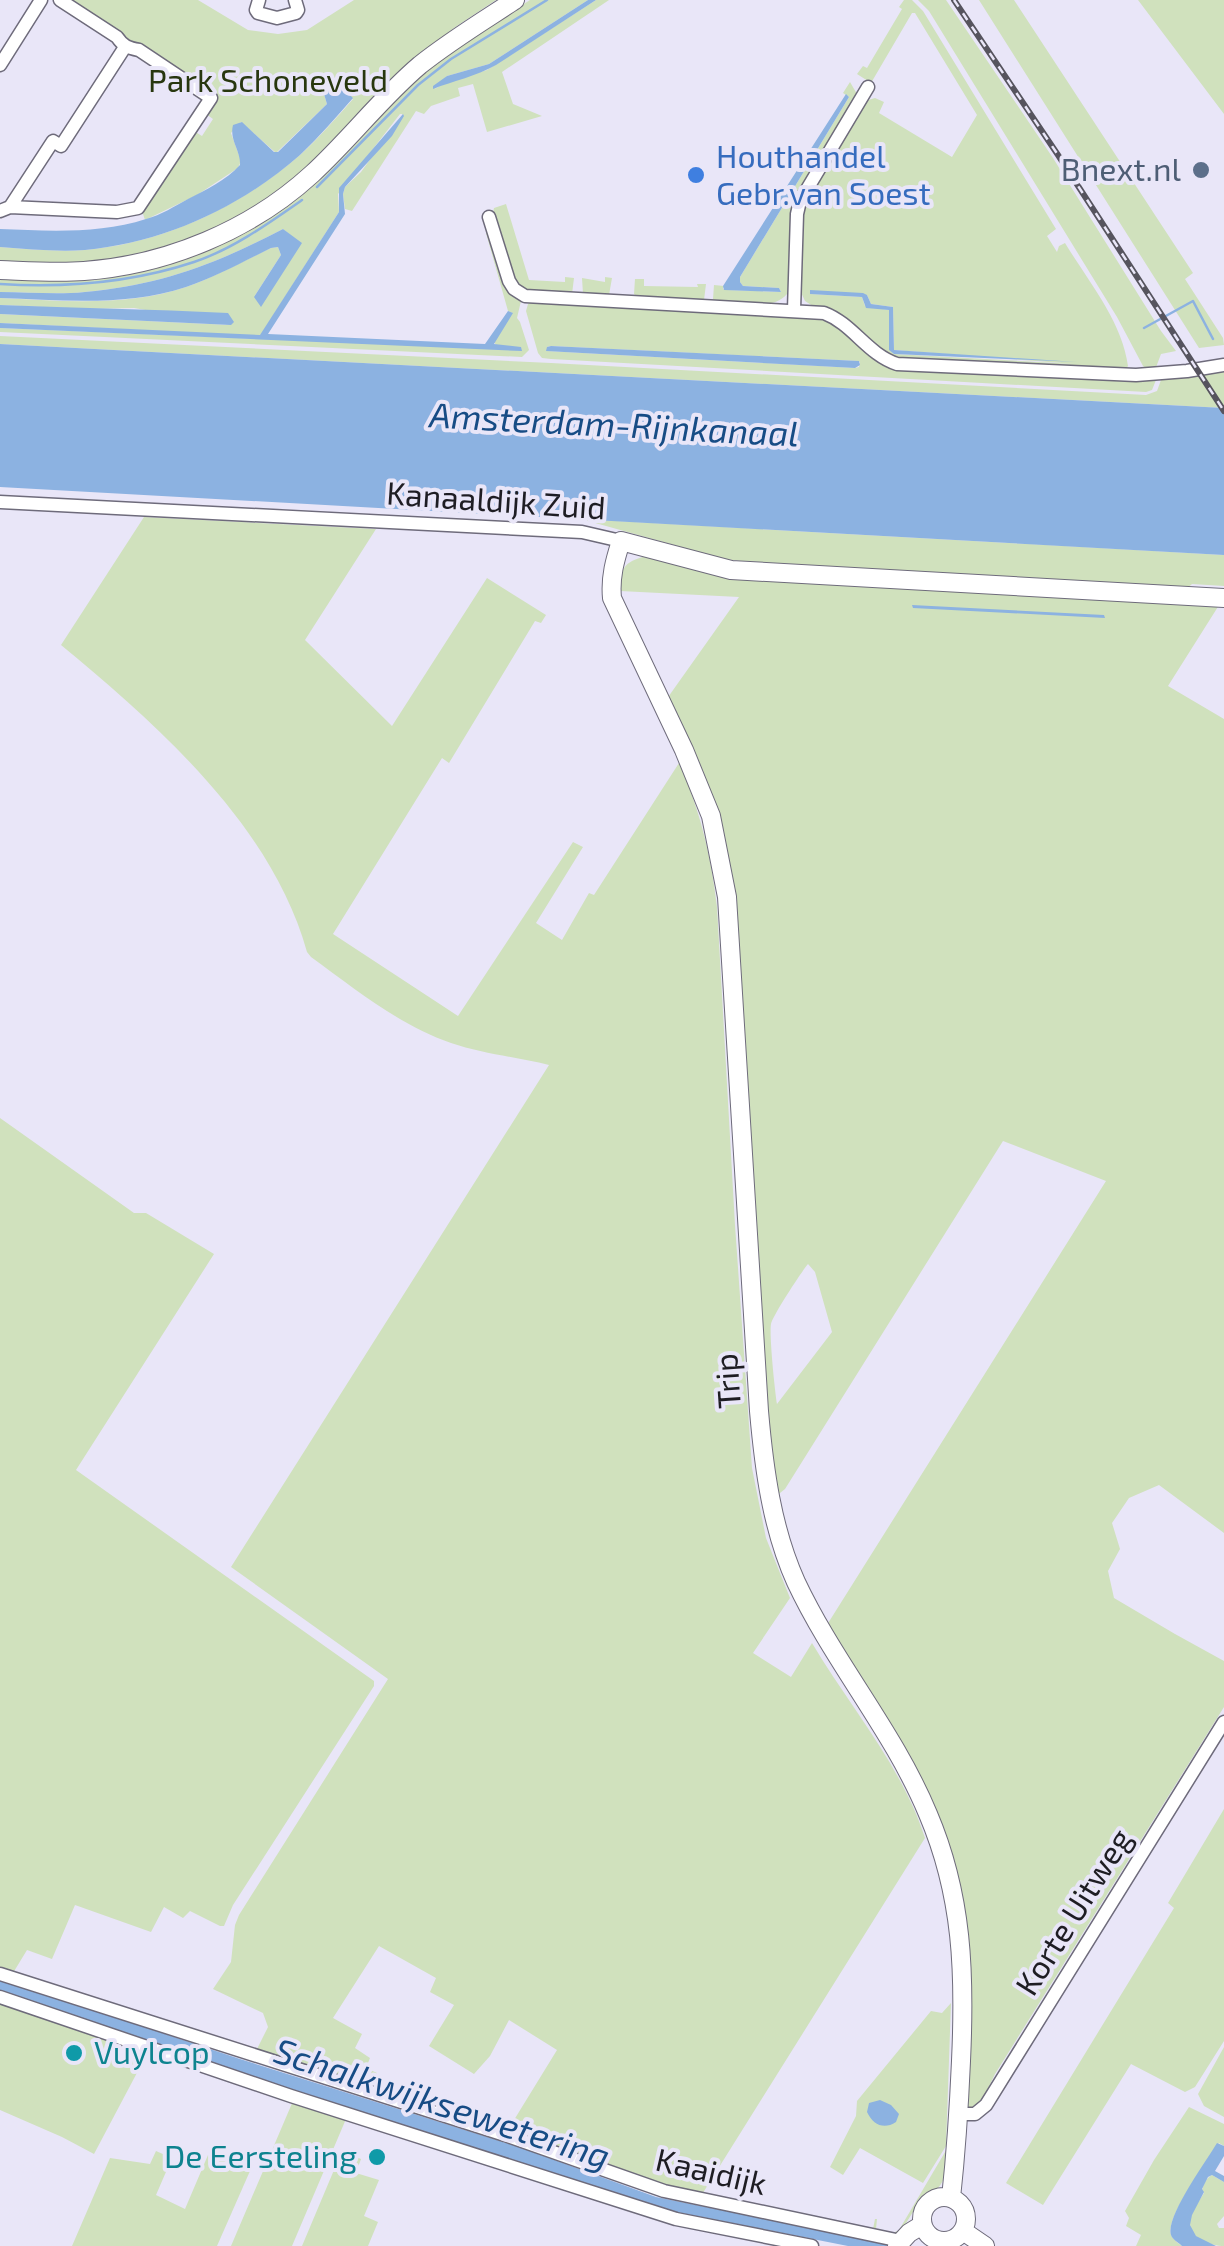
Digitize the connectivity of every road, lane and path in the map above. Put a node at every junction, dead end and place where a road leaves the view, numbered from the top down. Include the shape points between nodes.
1 (41, 0) edge
2 (60, 0) edge
3 (259, 0) edge
4 (296, 0) edge
5 (515, 0) edge
6 (126, 46) junction
7 (0, 65) edge
8 (868, 87) dead end
9 (5, 209) edge
10 (489, 217) dead end
11 (0, 270) edge
12 (794, 310) junction
13 (1224, 364) edge
14 (0, 502) edge
15 (621, 540) junction
16 (1224, 598) edge
17 (1224, 1722) edge
18 (0, 1974) edge
19 (0, 1997) edge
20 (959, 2114) junction
21 (951, 2198) junction
22 (922, 2225) junction
23 (963, 2231) junction
24 (899, 2244) edge
25 (812, 2246) edge
26 (985, 2246) edge

1 - 7 street
2 - 6 street
3 - 4 street via 258,14 277,18 296,13
5 - 11 street via 418,67 308,178 239,225 136,264 81,272
6 - 9 street via 61,146 53,141
6 - 9 street via 211,98 138,208
8 - 12 street via 800,201
10 - 12 street via 509,281 526,296
12 - 13 street via 840,320 897,364 1136,375
14 - 15 street, Kanaaldijk Zuid via 582,532
15 - 16 street, Kanaaldijk Zuid via 731,570
15 - 20 street, Trip via 612,598 711,816 727,896 759,1412 774,1514 795,1580 914,1782 943,1853 962,1954
17 - 20 street, Korte Uitweg via 986,2105 975,2114
18 - 24 street, Kaaidijk via 664,2191
19 - 25 street via 676,2219
20 - 21 street, Trip
21 - 22 street via 930,2202
21 - 23 street via 966,2214
22 - 23 street via 939,2242
22 - 24 street
23 - 26 street

